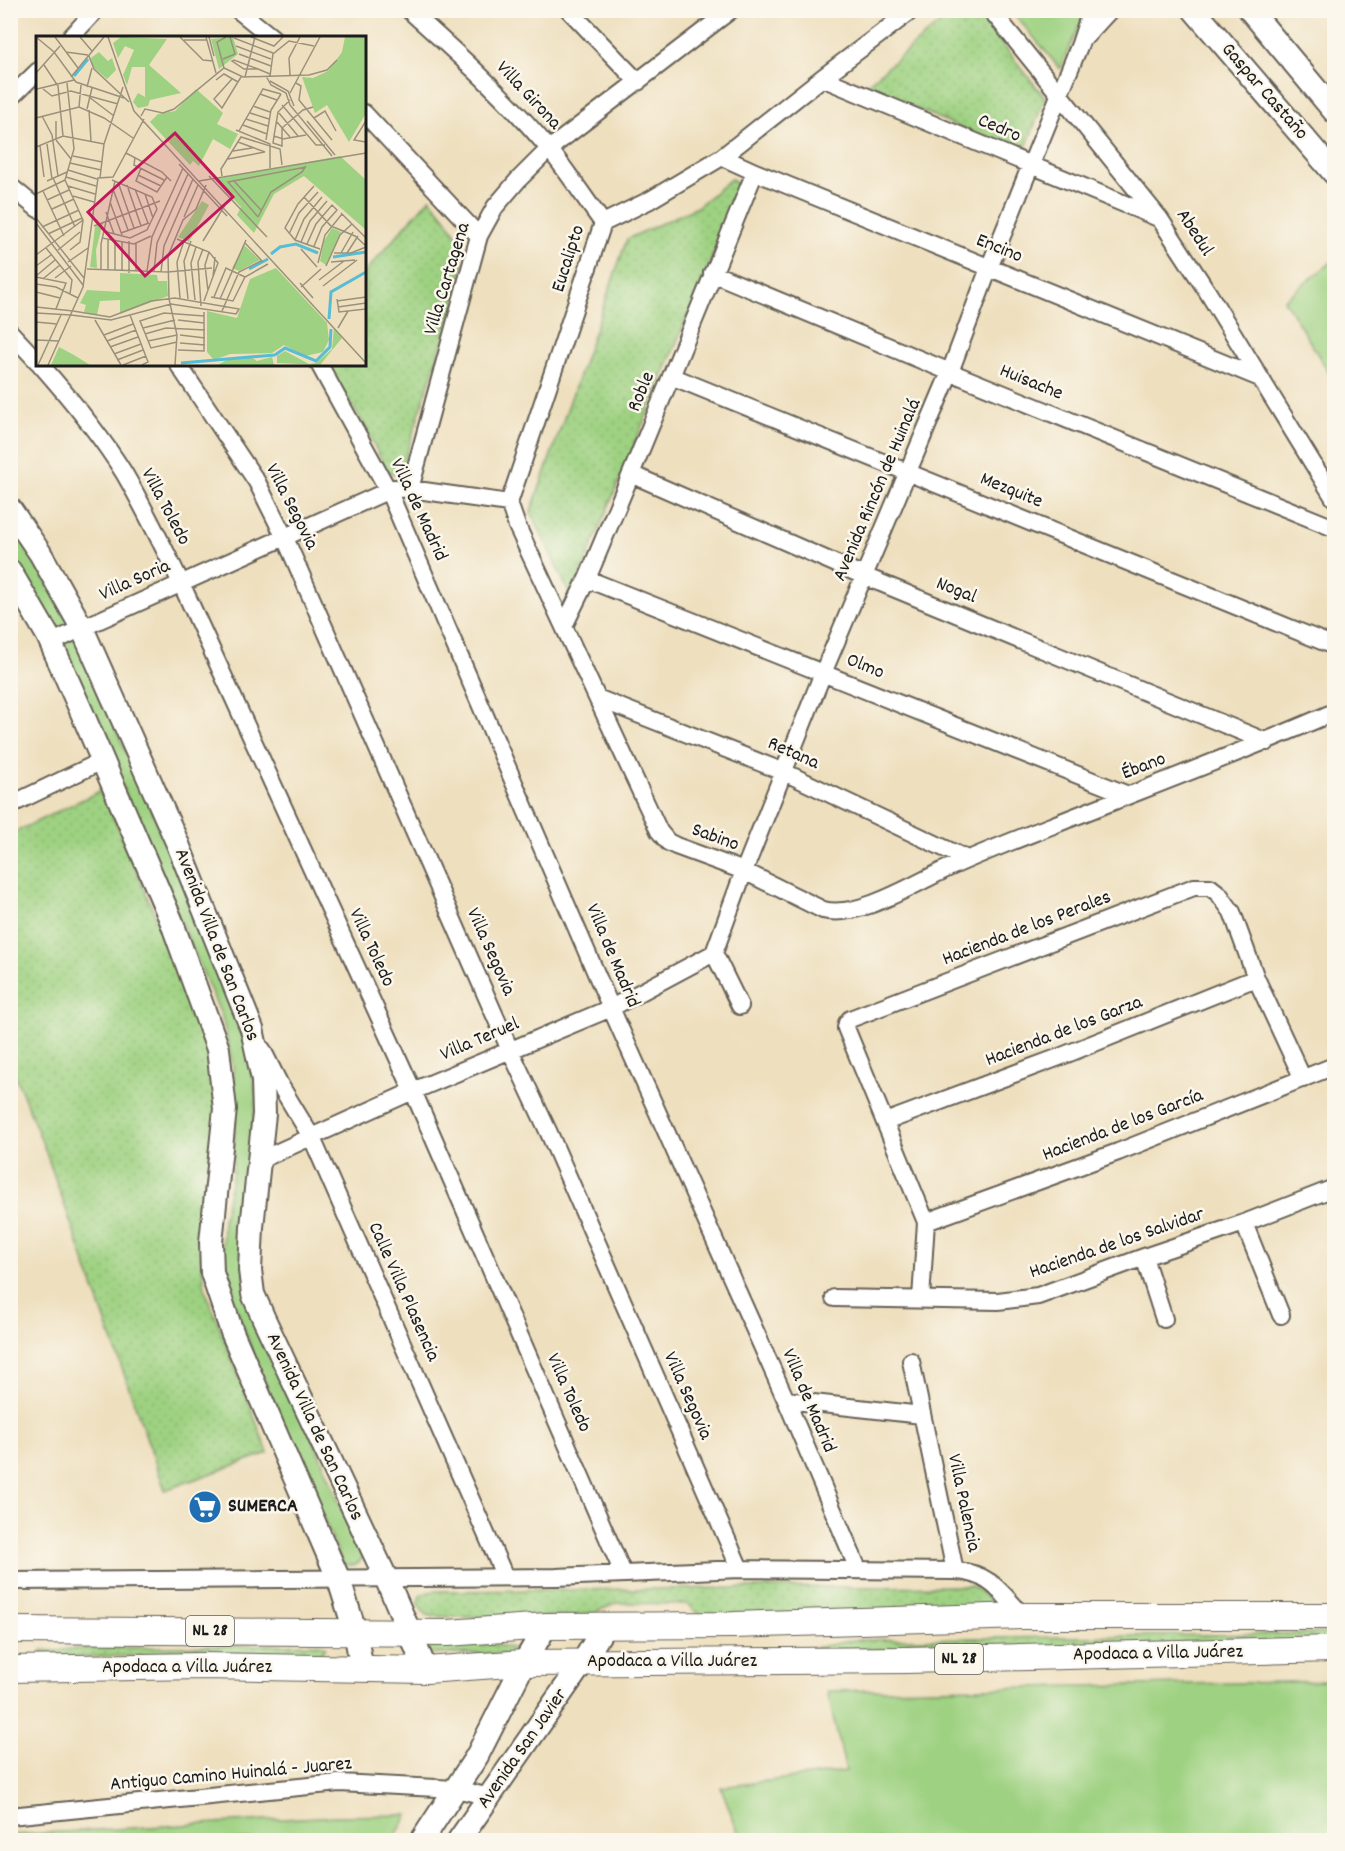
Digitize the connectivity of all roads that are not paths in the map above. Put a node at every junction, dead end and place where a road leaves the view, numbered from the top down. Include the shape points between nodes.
1 (96, 10) edge
2 (238, 10) edge
3 (409, 10) edge
4 (570, 10) edge
5 (912, 10) edge
6 (991, 10) edge
7 (1090, 10) edge
8 (1110, 10) edge
9 (1194, 10) edge
10 (1250, 10) edge
11 (724, 12) edge
12 (72, 36) edge
13 (270, 36) edge
14 (1080, 44) junction
15 (36, 73) edge
16 (822, 78) junction
17 (638, 82) junction
18 (1059, 94) junction
19 (10, 98) edge
20 (1332, 99) edge
21 (366, 115) edge
22 (549, 149) junction
23 (722, 157) junction
24 (1030, 165) junction
25 (755, 172) junction
26 (1335, 173) edge
27 (10, 186) edge
28 (36, 207) edge
29 (1160, 219) junction
30 (603, 223) junction
31 (479, 236) junction
32 (989, 268) junction
33 (712, 273) junction
34 (10, 332) edge
35 (36, 360) edge
36 (42, 366) edge
37 (179, 366) edge
38 (320, 366) edge
39 (950, 372) junction
40 (671, 376) junction
41 (1260, 378) junction
42 (909, 471) junction
43 (631, 474) junction
44 (410, 489) junction
45 (388, 490) junction
46 (1335, 498) edge
47 (509, 503) junction
48 (10, 509) edge
49 (1335, 528) edge
50 (285, 538) junction
51 (10, 571) edge
52 (864, 576) junction
53 (587, 579) junction
54 (181, 583) junction
55 (564, 626) junction
56 (82, 628) junction
57 (51, 643) junction
58 (1335, 646) edge
59 (823, 673) junction
60 (597, 698) junction
61 (1335, 712) edge
62 (1267, 742) junction
63 (102, 761) junction
64 (784, 772) junction
65 (1128, 795) junction
66 (10, 805) edge
67 (967, 859) junction
68 (744, 871) junction
69 (714, 953) junction
70 (1256, 978) junction
71 (740, 1006) dead end
72 (611, 1008) junction
73 (252, 1029) junction
74 (215, 1041) junction
75 (510, 1050) junction
76 (1335, 1066) edge
77 (1303, 1079) junction
78 (413, 1091) junction
79 (885, 1122) junction
80 (312, 1138) junction
81 (261, 1160) junction
82 (1335, 1188) edge
83 (926, 1222) junction
84 (1244, 1223) junction
85 (1144, 1257) junction
86 (834, 1298) dead end
87 (921, 1299) junction
88 (1281, 1315) dead end
89 (264, 1319) junction
90 (1164, 1319) dead end
91 (232, 1332) junction
92 (910, 1361) dead end
93 (786, 1400) junction
94 (922, 1415) junction
95 (740, 1569) junction
96 (858, 1569) junction
97 (955, 1571) junction
98 (623, 1573) junction
99 (505, 1577) junction
100 (386, 1578) junction
101 (339, 1580) junction
102 (10, 1581) edge
103 (1023, 1616) junction
104 (1226, 1616) junction
105 (1335, 1616) edge
106 (546, 1626) junction
107 (604, 1626) junction
108 (10, 1630) edge
109 (355, 1632) junction
110 (410, 1632) junction
111 (1335, 1649) edge
112 (1228, 1652) junction
113 (583, 1662) junction
114 (525, 1663) junction
115 (10, 1669) edge
116 (362, 1669) junction
117 (426, 1670) junction
118 (456, 1789) junction
119 (490, 1797) junction
120 (10, 1816) edge
121 (422, 1840) edge
122 (459, 1840) edge

1 - 12 street
2 - 13 street
3 - 22 street, Villa Girona via 454,50
4 - 17 street
5 - 16 street, Eucalipto
6 - 18 street, Abedul
7 - 14 street, Avenida Rincón de Huinalá
8 - 14 street, Avenida Rincón de Huinalá
9 - 26 street, Gaspar Castaño
10 - 20 street, Gaspar Castaño
11 - 17 street, Villa Cartagena
14 - 18 street, Avenida Rincón de Huinalá
15 - 19 street
16 - 23 street, Eucalipto
16 - 24 street, Cedro
17 - 22 street, Villa Cartagena
18 - 24 street, Avenida Rincón de Huinalá
18 - 29 street, Abedul
21 - 31 street
22 - 30 street, Villa Girona
22 - 31 street, Villa Cartagena via 495,207
23 - 25 street, Encino
23 - 30 street, Eucalipto
24 - 29 street, Cedro
24 - 32 street, Avenida Rincón de Huinalá
25 - 32 street, Encino
25 - 33 street, Roble
27 - 28 street
29 - 41 street, Abedul
30 - 47 street, Eucalipto
31 - 44 street, Villa Cartagena
32 - 39 street, Avenida Rincón de Huinalá
32 - 41 street, Encino
33 - 39 street, Huisache
33 - 40 street, Roble
34 - 35 street, Villa Toledo
36 - 54 street, Villa Toledo via 73,400 123,472
37 - 50 street, Villa Segovia via 257,483
38 - 45 street, Villa de Madrid
39 - 42 street, Avenida Rincón de Huinalá
39 - 49 street, Huisache
40 - 42 street, Mezquite
40 - 43 street, Roble
41 - 46 street, Abedul
42 - 52 street, Avenida Rincón de Huinalá
42 - 58 street, Mezquite
43 - 52 street, Nogal
43 - 53 street, Roble
44 - 45 street, Villa Soria
44 - 47 street, Villa Soria
45 - 50 street, Villa Soria
45 - 72 street, Villa de Madrid
47 - 55 street
48 - 56 street, Avenida Villa de San Carlos
50 - 54 street, Villa Soria
50 - 75 street, Villa Segovia
51 - 57 street, Avenida Villa de San Carlos
52 - 59 street, Avenida Rincón de Huinalá
52 - 62 street, Nogal
53 - 55 street, Roble
53 - 59 street, Olmo
54 - 56 street, Villa Soria
54 - 78 street, Villa Toledo
55 - 60 street, Sabino
56 - 57 street, Villa Soria
56 - 73 street, Avenida Villa de San Carlos via 177,842
57 - 63 street, Avenida Villa de San Carlos
59 - 64 street, Avenida Rincón de Huinalá
59 - 65 street, Olmo
60 - 64 street, Retana
60 - 68 street, Sabino via 662,835 676,846
61 - 62 street, Ébano
62 - 65 street, Ébano
63 - 66 street
63 - 74 street, Avenida Villa de San Carlos via 171,920
64 - 67 street, Retana
64 - 68 street, Avenida Rincón de Huinalá
65 - 67 street, Ébano
67 - 68 street, Sabino via 868,906 833,913
68 - 69 street, Avenida Rincón de Huinalá
69 - 71 street
69 - 72 street, Villa Teruel
70 - 77 street
70 - 79 street, Hacienda de los Garza
70 - 79 street, Hacienda de los Perales via 1232,912 1210,887 1194,887 850,1019 846,1028
72 - 75 street, Villa Teruel
72 - 93 street, Villa de Madrid
73 - 74 street
73 - 80 street, Calle Villa Plasencia
73 - 81 street, Avenida Villa de San Carlos via 264,1093
74 - 91 street, Avenida Villa de San Carlos via 225,1109 211,1259
75 - 78 street, Villa Teruel
75 - 95 street, Villa Segovia
76 - 77 street, Hacienda de los García
77 - 83 street, Hacienda de los García
78 - 80 street, Villa Teruel
78 - 98 street, Villa Toledo
79 - 83 street
80 - 81 street, Villa Teruel
80 - 99 street, Calle Villa Plasencia
81 - 89 street, Avenida Villa de San Carlos via 250,1270 253,1294
82 - 84 street, Hacienda de los Salvidar
83 - 87 street
84 - 85 street, Hacienda de los Salvidar
84 - 88 street
85 - 87 street, Hacienda de los Salvidar via 1038,1296 998,1301
85 - 90 street
86 - 87 street, Hacienda de los Salvidar
89 - 91 street
89 - 100 street, Avenida Villa de San Carlos
91 - 101 street, Avenida Villa de San Carlos
92 - 94 street, Villa Palencia
93 - 94 street
93 - 96 street, Villa de Madrid
94 - 97 street, Villa Palencia
95 - 96 street
95 - 98 street
96 - 97 street
97 - 103 street, Villa Palencia via 983,1577 998,1587
98 - 99 street
99 - 100 street
100 - 101 street
100 - 110 street, Avenida Villa de San Carlos
101 - 102 street
101 - 109 street, Avenida Villa de San Carlos
103 - 104 main road, Apodaca a Villa Juárez / NL 28
103 - 107 main road, Apodaca a Villa Juárez / NL 28
104 - 105 main road, Apodaca a Villa Juárez / NL 28
104 - 112 main road
106 - 107 main road, Apodaca a Villa Juárez / NL 28
106 - 110 main road, Apodaca a Villa Juárez / NL 28
106 - 114 street
107 - 113 street, Avenida San Javier
108 - 109 main road, Apodaca a Villa Juárez / NL 28
109 - 110 main road, Apodaca a Villa Juárez / NL 28
109 - 116 street, Avenida Villa de San Carlos
110 - 117 street, Avenida Villa de San Carlos
111 - 112 main road, Apodaca a Villa Juárez / NL 28
112 - 113 main road, Apodaca a Villa Juárez / NL 28 via 907,1660
113 - 114 main road, Apodaca a Villa Juárez / NL 28
113 - 119 street, Avenida San Javier
114 - 117 main road, Apodaca a Villa Juárez / NL 28
114 - 118 street
115 - 116 main road, Apodaca a Villa Juárez / NL 28
116 - 117 main road, Apodaca a Villa Juárez / NL 28
118 - 119 street, Antiguo Camino Huinalá - Juarez
118 - 120 street, Antiguo Camino Huinalá - Juarez via 339,1783
118 - 121 street
119 - 122 street, Avenida San Javier

